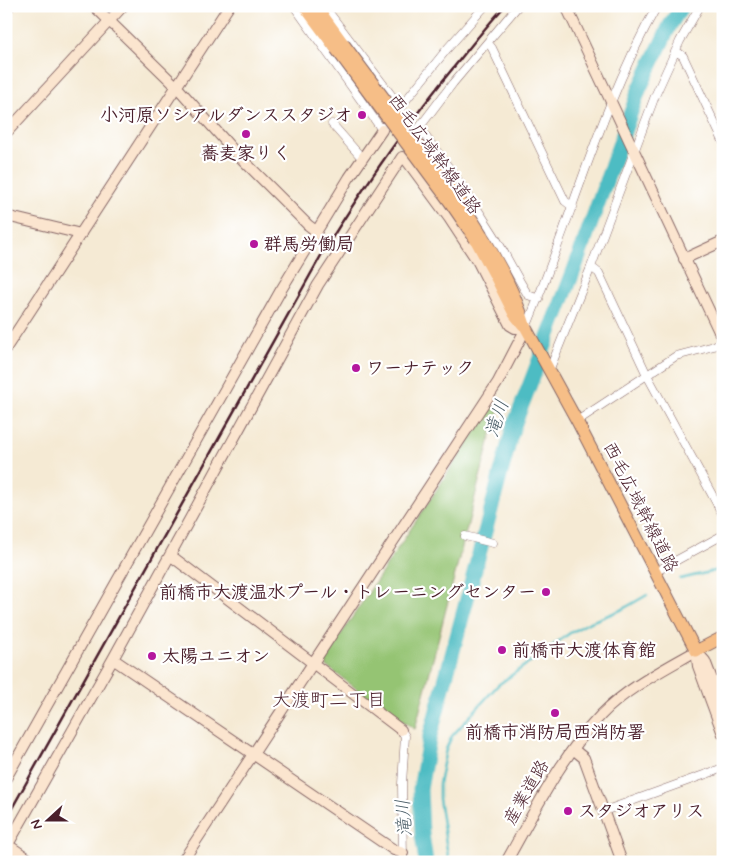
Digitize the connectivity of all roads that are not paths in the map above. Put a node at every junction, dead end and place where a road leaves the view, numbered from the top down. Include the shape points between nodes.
1 (94, 6) edge
2 (123, 6) edge
3 (229, 6) edge
4 (294, 6) edge
5 (304, 6) edge
6 (316, 6) edge
7 (324, 6) edge
8 (518, 6) edge
9 (566, 6) edge
10 (657, 6) edge
11 (700, 6) edge
12 (480, 8) edge
13 (109, 21) junction
14 (488, 43) junction
15 (340, 46) junction
16 (676, 51) junction
17 (177, 87) junction
18 (613, 107) junction
19 (401, 108) junction
20 (332, 124) dead end
21 (419, 128) junction
22 (382, 130) junction
23 (6, 133) edge
24 (723, 141) edge
25 (633, 151) junction
26 (362, 158) junction
27 (402, 158) junction
28 (572, 207) junction
29 (6, 216) edge
30 (316, 231) junction
31 (81, 234) junction
32 (723, 241) edge
33 (684, 259) junction
34 (591, 267) junction
35 (538, 298) junction
36 (528, 332) junction
37 (723, 340) edge
38 (6, 348) edge
39 (548, 368) junction
40 (647, 374) junction
41 (577, 421) junction
42 (723, 515) edge
43 (723, 535) edge
44 (464, 536) dead end
45 (493, 543) dead end
46 (170, 555) junction
47 (655, 572) junction
48 (723, 636) edge
49 (696, 651) junction
50 (113, 659) junction
51 (314, 663) junction
52 (723, 708) edge
53 (401, 730) joint
54 (723, 734) edge
55 (573, 749) junction
56 (254, 754) junction
57 (723, 768) edge
58 (6, 778) edge
59 (604, 811) junction
60 (7, 846) edge
61 (403, 857) edge
62 (33, 862) edge
63 (182, 862) edge
64 (506, 862) edge
65 (622, 862) edge

1 - 13 street
2 - 13 street
3 - 17 street
4 - 22 street
5 - 15 main road, 西毛広域幹線道路
6 - 15 main road, 西毛広域幹線道路
7 - 19 street
8 - 14 street
9 - 18 street
10 - 18 street via 630,59
11 - 16 street
12 - 19 street
13 - 17 street
13 - 23 street
14 - 21 street
14 - 28 street via 565,200
15 - 36 main road, 西毛広域幹線道路, bridge via 458,197 478,237 510,286
16 - 24 street via 683,56
16 - 25 street
17 - 30 street via 235,152
17 - 31 street
18 - 25 street
18 - 28 street
19 - 22 street
20 - 26 street
21 - 27 street via 404,148
21 - 35 street via 495,236 528,295
22 - 26 street
25 - 33 street
25 - 34 street
26 - 30 street
27 - 36 street via 407,160 478,262 510,325
27 - 46 street via 318,285
28 - 35 street
29 - 31 street
30 - 58 street
31 - 38 street
32 - 33 street
33 - 37 street
34 - 39 street
34 - 40 street via 599,273
35 - 36 street
36 - 39 main road, 西毛広域幹線道路
36 - 51 street
37 - 40 street via 714,346 680,354
39 - 41 main road, 西毛広域幹線道路
40 - 41 street
40 - 42 street
41 - 47 main road, 西毛広域幹線道路
43 - 47 street
44 - 45 street
46 - 50 street
46 - 51 street
47 - 49 main road, 西毛広域幹線道路
48 - 49 main road, 産業道路
49 - 52 street, 西毛広域幹線道路 via 705,661
49 - 54 street, 西毛広域幹線道路 via 698,666
49 - 55 street, 産業道路 via 628,692 602,714
50 - 56 street
50 - 60 street
51 - 53 street
51 - 56 street
53 - 61 street via 405,740
55 - 59 street via 584,758
55 - 64 street, 産業道路
56 - 61 street
56 - 63 street
57 - 59 street
59 - 65 street
60 - 62 street

